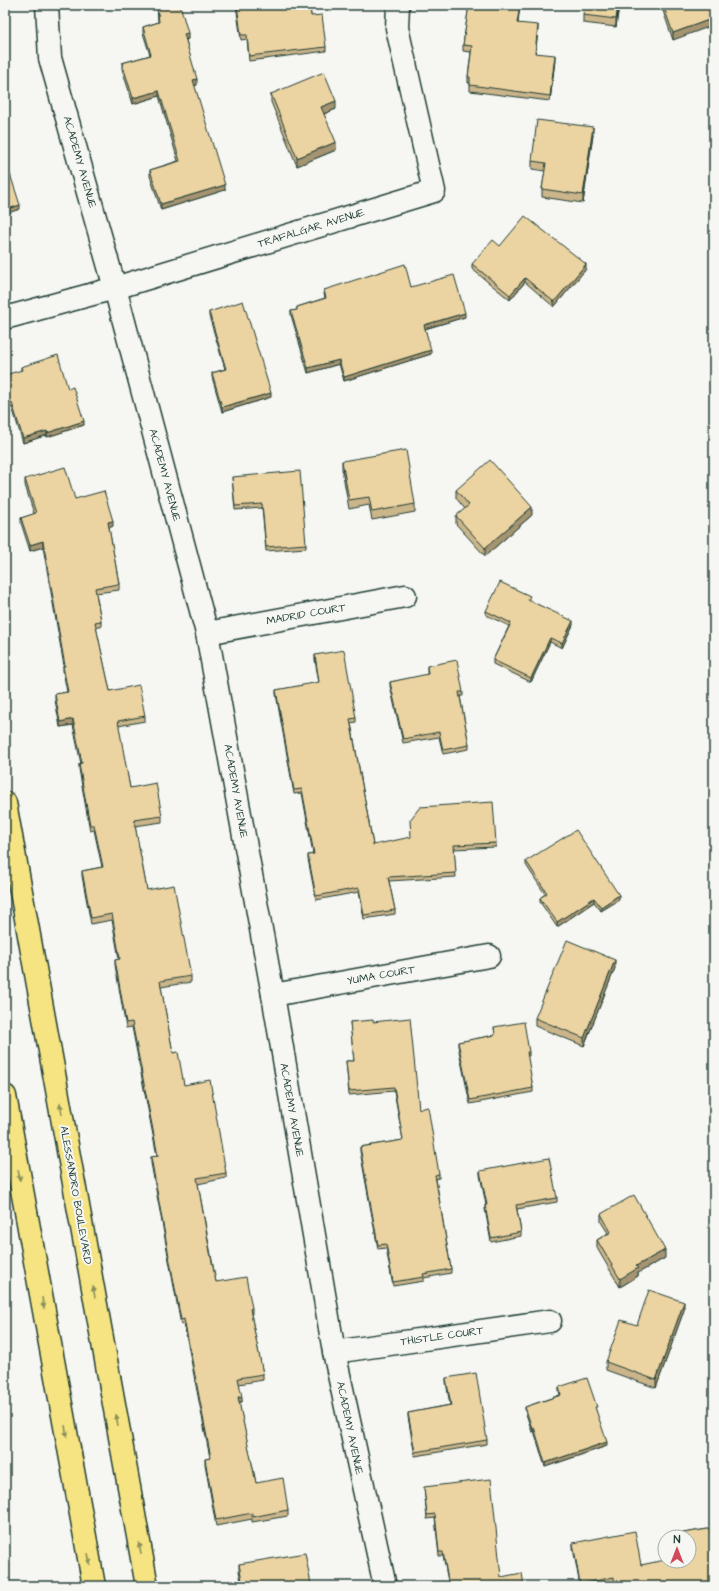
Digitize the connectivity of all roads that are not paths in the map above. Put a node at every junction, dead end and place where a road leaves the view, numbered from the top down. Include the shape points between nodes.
1 (47, 5) edge
2 (398, 5) edge
3 (115, 288) junction
4 (5, 318) edge
5 (406, 596) dead end
6 (207, 632) junction
7 (5, 803) edge
8 (488, 956) dead end
9 (273, 995) junction
10 (5, 1096) edge
11 (550, 1321) dead end
12 (334, 1352) junction
13 (94, 1586) edge
14 (147, 1586) edge
15 (385, 1586) edge

1 - 3 street, ACADEMY AVENUE via 50,58
2 - 3 street, TRAFALGAR AVENUE via 397,28 434,191
3 - 4 street, TRAFALGAR AVENUE
3 - 6 street, ACADEMY AVENUE
5 - 6 street, MADRID COURT
6 - 9 street, ACADEMY AVENUE
14 -> 7 main road, ALESSANDRO BOULEVARD
8 - 9 street, YUMA COURT
9 - 12 street, ACADEMY AVENUE
10 -> 13 main road
11 - 12 street, THISTLE COURT
12 - 15 street, ACADEMY AVENUE

